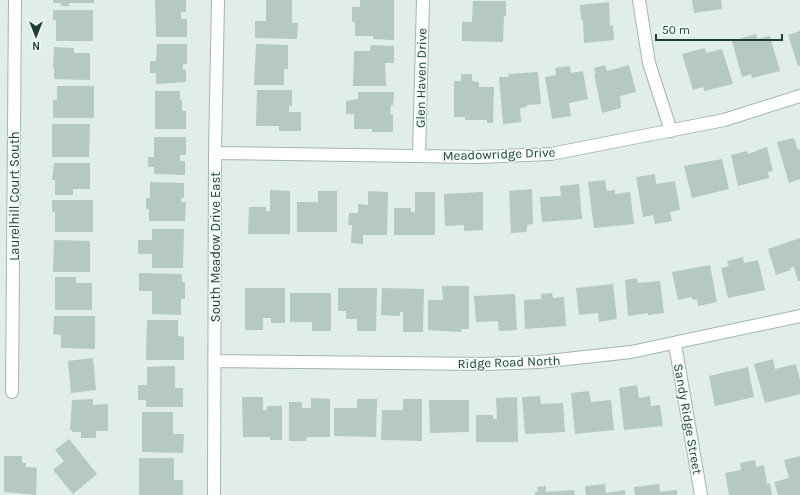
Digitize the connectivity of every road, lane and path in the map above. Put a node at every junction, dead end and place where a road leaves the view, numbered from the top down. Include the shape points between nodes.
1 (15, 0) edge
2 (218, 0) edge
3 (423, 0) edge
4 (639, 0) edge
5 (800, 96) edge
6 (671, 132) junction
7 (215, 153) junction
8 (419, 156) junction
9 (800, 316) edge
10 (675, 344) junction
11 (215, 361) junction
12 (12, 392) dead end
13 (214, 495) edge
14 (701, 495) edge

1 - 12 street, Laurelhill Court South
2 - 7 street, South Meadow Drive East
3 - 8 street, Glen Haven Drive
4 - 6 street via 649,63
5 - 6 street, Meadowridge Drive via 724,120
6 - 8 street, Meadowridge Drive via 551,154
7 - 8 street, Meadowridge Drive
7 - 11 street, South Meadow Drive East
9 - 10 street, Ridge Road North
10 - 11 street, Ridge Road North via 631,352 532,363
10 - 14 street, Sandy Ridge Street
11 - 13 street, South Meadow Drive East

